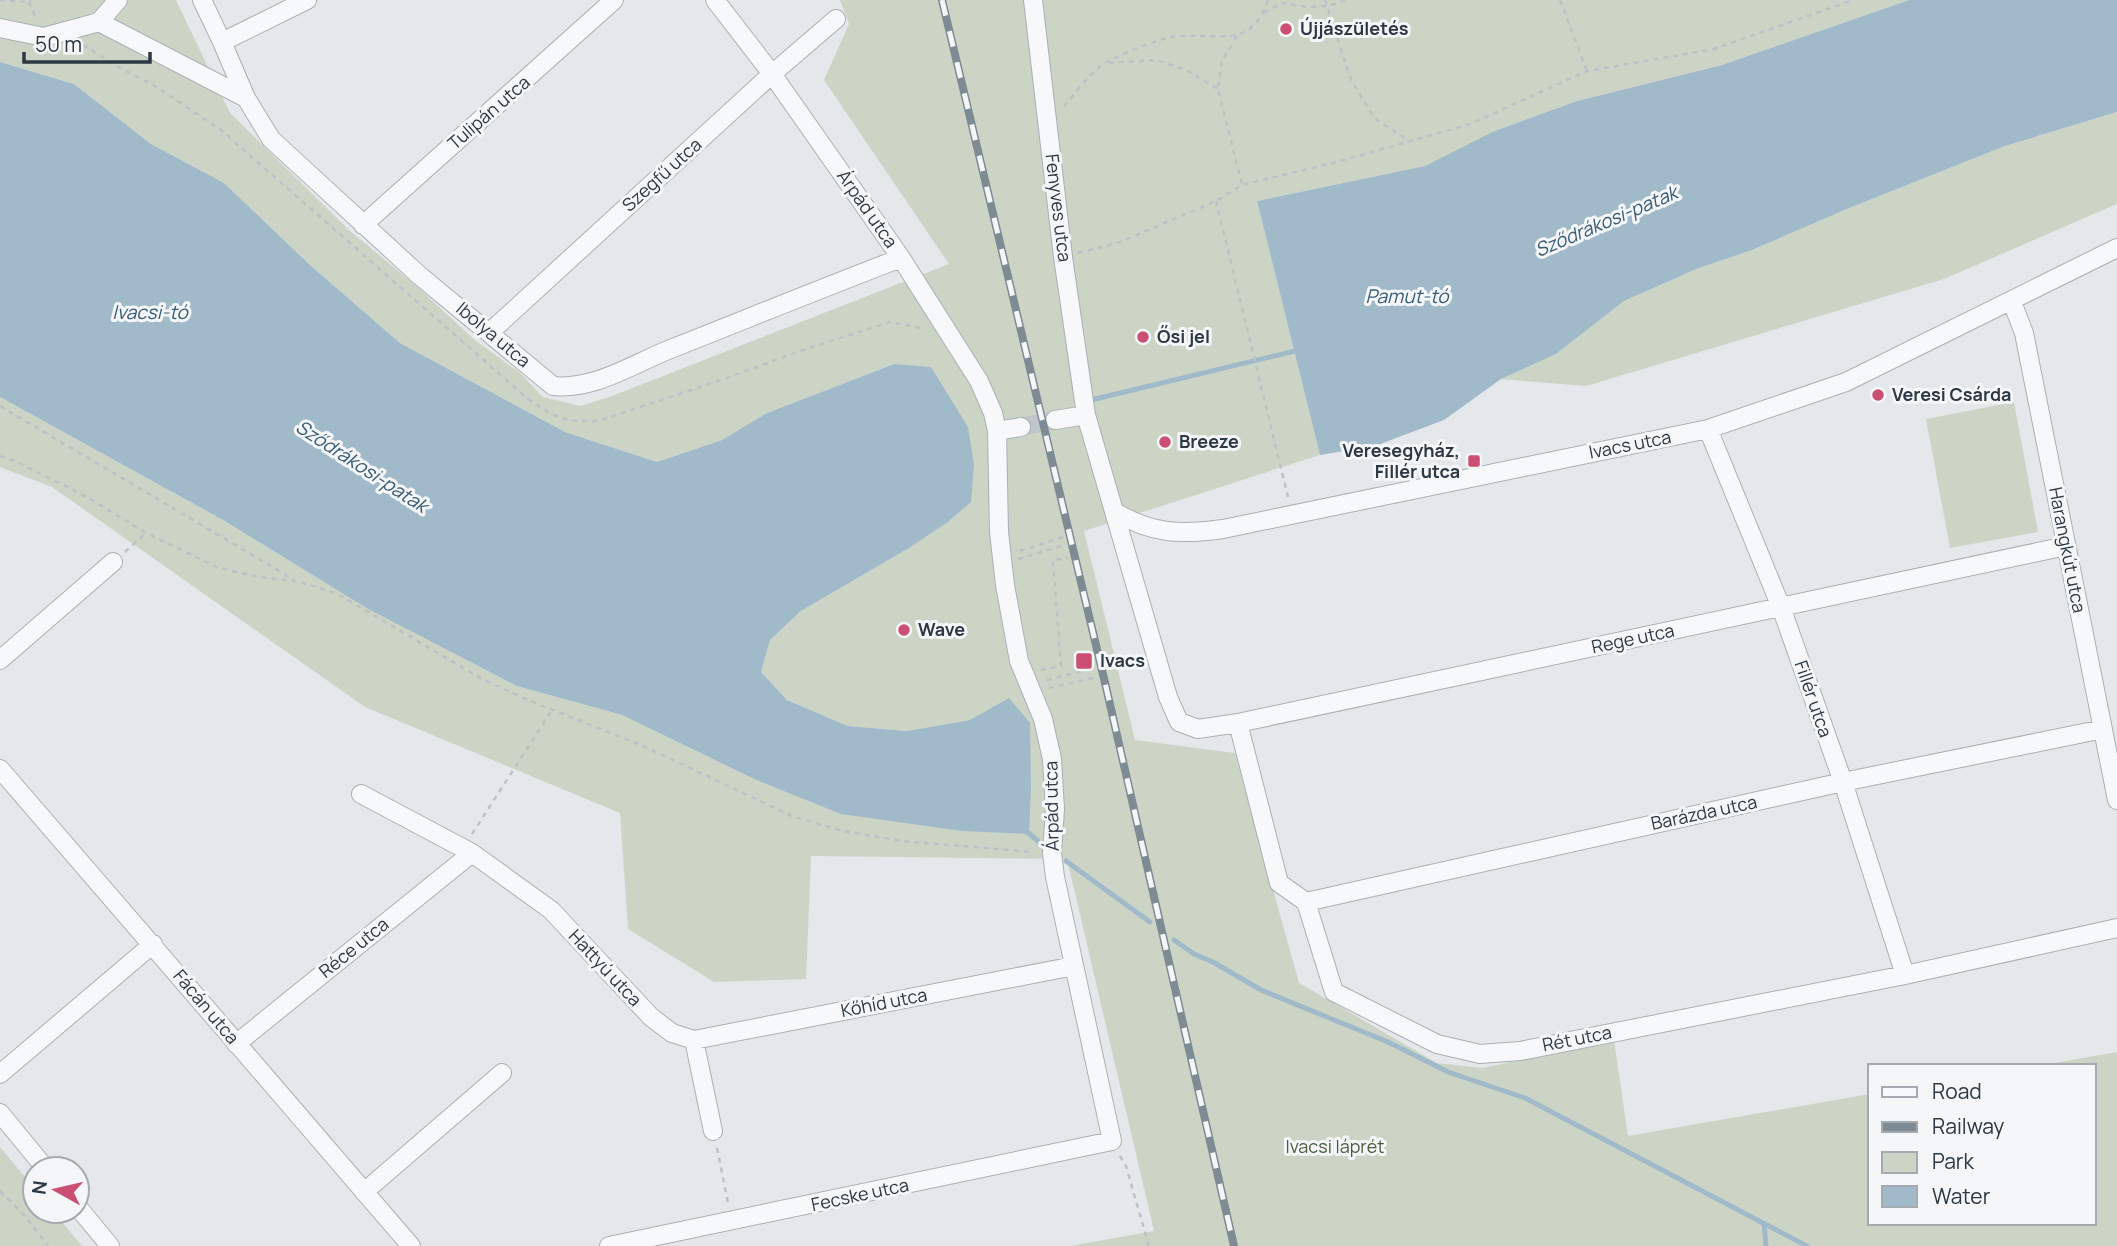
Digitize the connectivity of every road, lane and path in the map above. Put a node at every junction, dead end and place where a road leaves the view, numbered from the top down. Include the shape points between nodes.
1 (0, 0) edge
2 (31, 0) edge
3 (118, 0) edge
4 (202, 0) edge
5 (307, 0) edge
6 (614, 0) edge
7 (715, 0) edge
8 (1032, 0) edge
9 (1268, 0) edge
10 (1325, 0) edge
11 (1346, 0) edge
12 (1560, 0) edge
13 (1853, 0) edge
14 (1328, 6) junction
15 (1264, 13) junction
16 (836, 19) dead end
17 (99, 22) junction
18 (0, 28) edge
19 (63, 32) junction
20 (1237, 36) junction
21 (222, 41) junction
22 (1103, 64) junction
23 (1587, 71) junction
24 (772, 74) junction
25 (1217, 89) junction
26 (246, 98) junction
27 (1047, 124) junction
28 (1410, 141) junction
29 (1242, 186) junction
30 (1216, 201) junction
31 (363, 225) junction
32 (2117, 248) edge
33 (1063, 257) junction
34 (901, 258) junction
35 (2012, 302) junction
36 (490, 332) junction
37 (949, 333) junction
38 (0, 407) edge
39 (1086, 415) junction
40 (1055, 420) tunnel mouth
41 (1021, 427) tunnel mouth
42 (1708, 429) junction
43 (997, 431) junction
44 (0, 456) edge
45 (1115, 512) junction
46 (1292, 513) junction
47 (146, 533) junction
48 (1063, 537) dead end
49 (1065, 545) dead end
50 (2066, 546) junction
51 (1016, 552) dead end
52 (1068, 558) dead end
53 (1018, 559) dead end
54 (114, 562) joint
55 (296, 581) junction
56 (1781, 607) junction
57 (0, 660) edge
58 (1094, 668) dead end
59 (1044, 670) junction
60 (1024, 674) junction
61 (1097, 677) dead end
62 (1047, 680) junction
63 (552, 709) junction
64 (1238, 723) junction
65 (1198, 729) joint
66 (2108, 738) edge
67 (0, 769) edge
68 (1843, 782) junction
69 (361, 794) dead end
70 (2117, 800) edge
71 (467, 850) junction
72 (1052, 853) junction
73 (1306, 902) junction
74 (2117, 928) edge
75 (153, 944) junction
76 (1074, 966) junction
77 (1905, 975) junction
78 (694, 1040) junction
79 (236, 1044) junction
80 (502, 1073) dead end
81 (0, 1074) edge
82 (0, 1113) edge
83 (713, 1131) joint
84 (1112, 1141) junction
85 (34, 1155) edge
86 (0, 1191) edge
87 (365, 1192) junction
88 (732, 1222) junction
89 (91, 1223) edge
90 (48, 1246) edge
91 (110, 1246) edge
92 (411, 1246) edge
93 (609, 1246) edge
94 (1149, 1246) edge

1 - 2 path
3 - 17 street
4 - 21 street, Ibolya utca
5 - 21 street
6 - 31 street, Tulipán utca
7 - 24 street, Árpád utca
8 - 27 street, Fenyves utca
9 - 15 path
10 - 14 path
11 - 14 path
12 - 23 path
13 - 23 path via 1714,49
14 - 15 path via 1282,3
14 - 28 path via 1351,80 1375,119
15 - 20 path
16 - 24 street, Szegfű utca
17 - 19 street
17 - 26 street
18 - 19 street via 44,37
19 - 37 path via 221,130 554,417 598,421 890,322
20 - 22 path via 1167,38
20 - 25 path via 1222,61
21 - 26 street, Ibolya utca
22 - 25 path via 1157,61 1188,71
22 - 27 path
23 - 28 path via 1470,124
24 - 34 street, Árpád utca
24 - 36 street, Szegfű utca
25 - 29 path
26 - 31 street, Ibolya utca via 271,139
27 - 33 street, Fenyves utca
28 - 29 path
29 - 30 path
30 - 33 path via 1120,242
30 - 46 path
31 - 36 street, Ibolya utca
32 - 35 street, Ivacs utca
33 - 39 street, Fenyves utca
34 - 36 street, Ibolya utca via 572,388 553,386
34 - 37 street, Árpád utca
35 - 42 street, Ivacs utca via 1846,382
35 - 50 street, Harangkút utca via 2024,333
37 - 43 street, Árpád utca via 979,381
38 - 55 path
39 - 40 street
39 - 45 street, Fenyves utca
41 - 43 street
42 - 46 street, Ivacs utca
42 - 56 street, Fillér utca
43 - 60 street, Árpád utca via 999,532
44 - 47 path via 87,497
45 - 46 street, Ivacs utca via 1152,529 1194,533
45 - 65 street, Fenyves utca via 1168,697 1179,722
47 - 54 path
47 - 55 path via 219,568
48 - 51 path
49 - 53 path
50 - 56 street, Rege utca
50 - 66 street, Harangkút utca
52 - 59 path via 1053,560 1061,666
54 - 57 street
55 - 63 path via 336,593 482,679
56 - 64 street, Rege utca
56 - 68 street, Fillér utca
58 - 62 path
59 - 60 path
59 - 62 path
60 - 72 street, Árpád utca via 1043,719 1052,759
61 - 62 path via 1050,688
63 - 71 path
63 - 72 path via 792,816 843,831 914,843
64 - 65 street, Rege utca
64 - 73 street via 1279,883
66 - 68 street, Barázda utca
66 - 70 street, Harangkút utca
67 - 75 street, Fácán utca
68 - 73 street, Barázda utca
68 - 77 street, Fillér utca
69 - 71 street, Hattyú utca
71 - 78 street, Hattyú utca via 551,910 651,1017 671,1033
71 - 79 street, Réce utca
72 - 76 street, Árpád utca
73 - 77 street, Rét utca via 1334,992 1437,1044 1480,1054 1520,1051
74 - 77 street, Rét utca
75 - 79 street, Fácán utca
75 - 81 street
76 - 78 street, Kőhíd utca
76 - 84 street, Árpád utca
78 - 83 street
79 - 87 street, Fácán utca
80 - 87 street
82 - 85 street
83 - 88 path
84 - 88 street, Fecske utca
84 - 94 path via 1126,1166
86 - 90 path
87 - 92 street, Fácán utca
88 - 93 street, Fecske utca
89 - 91 street

